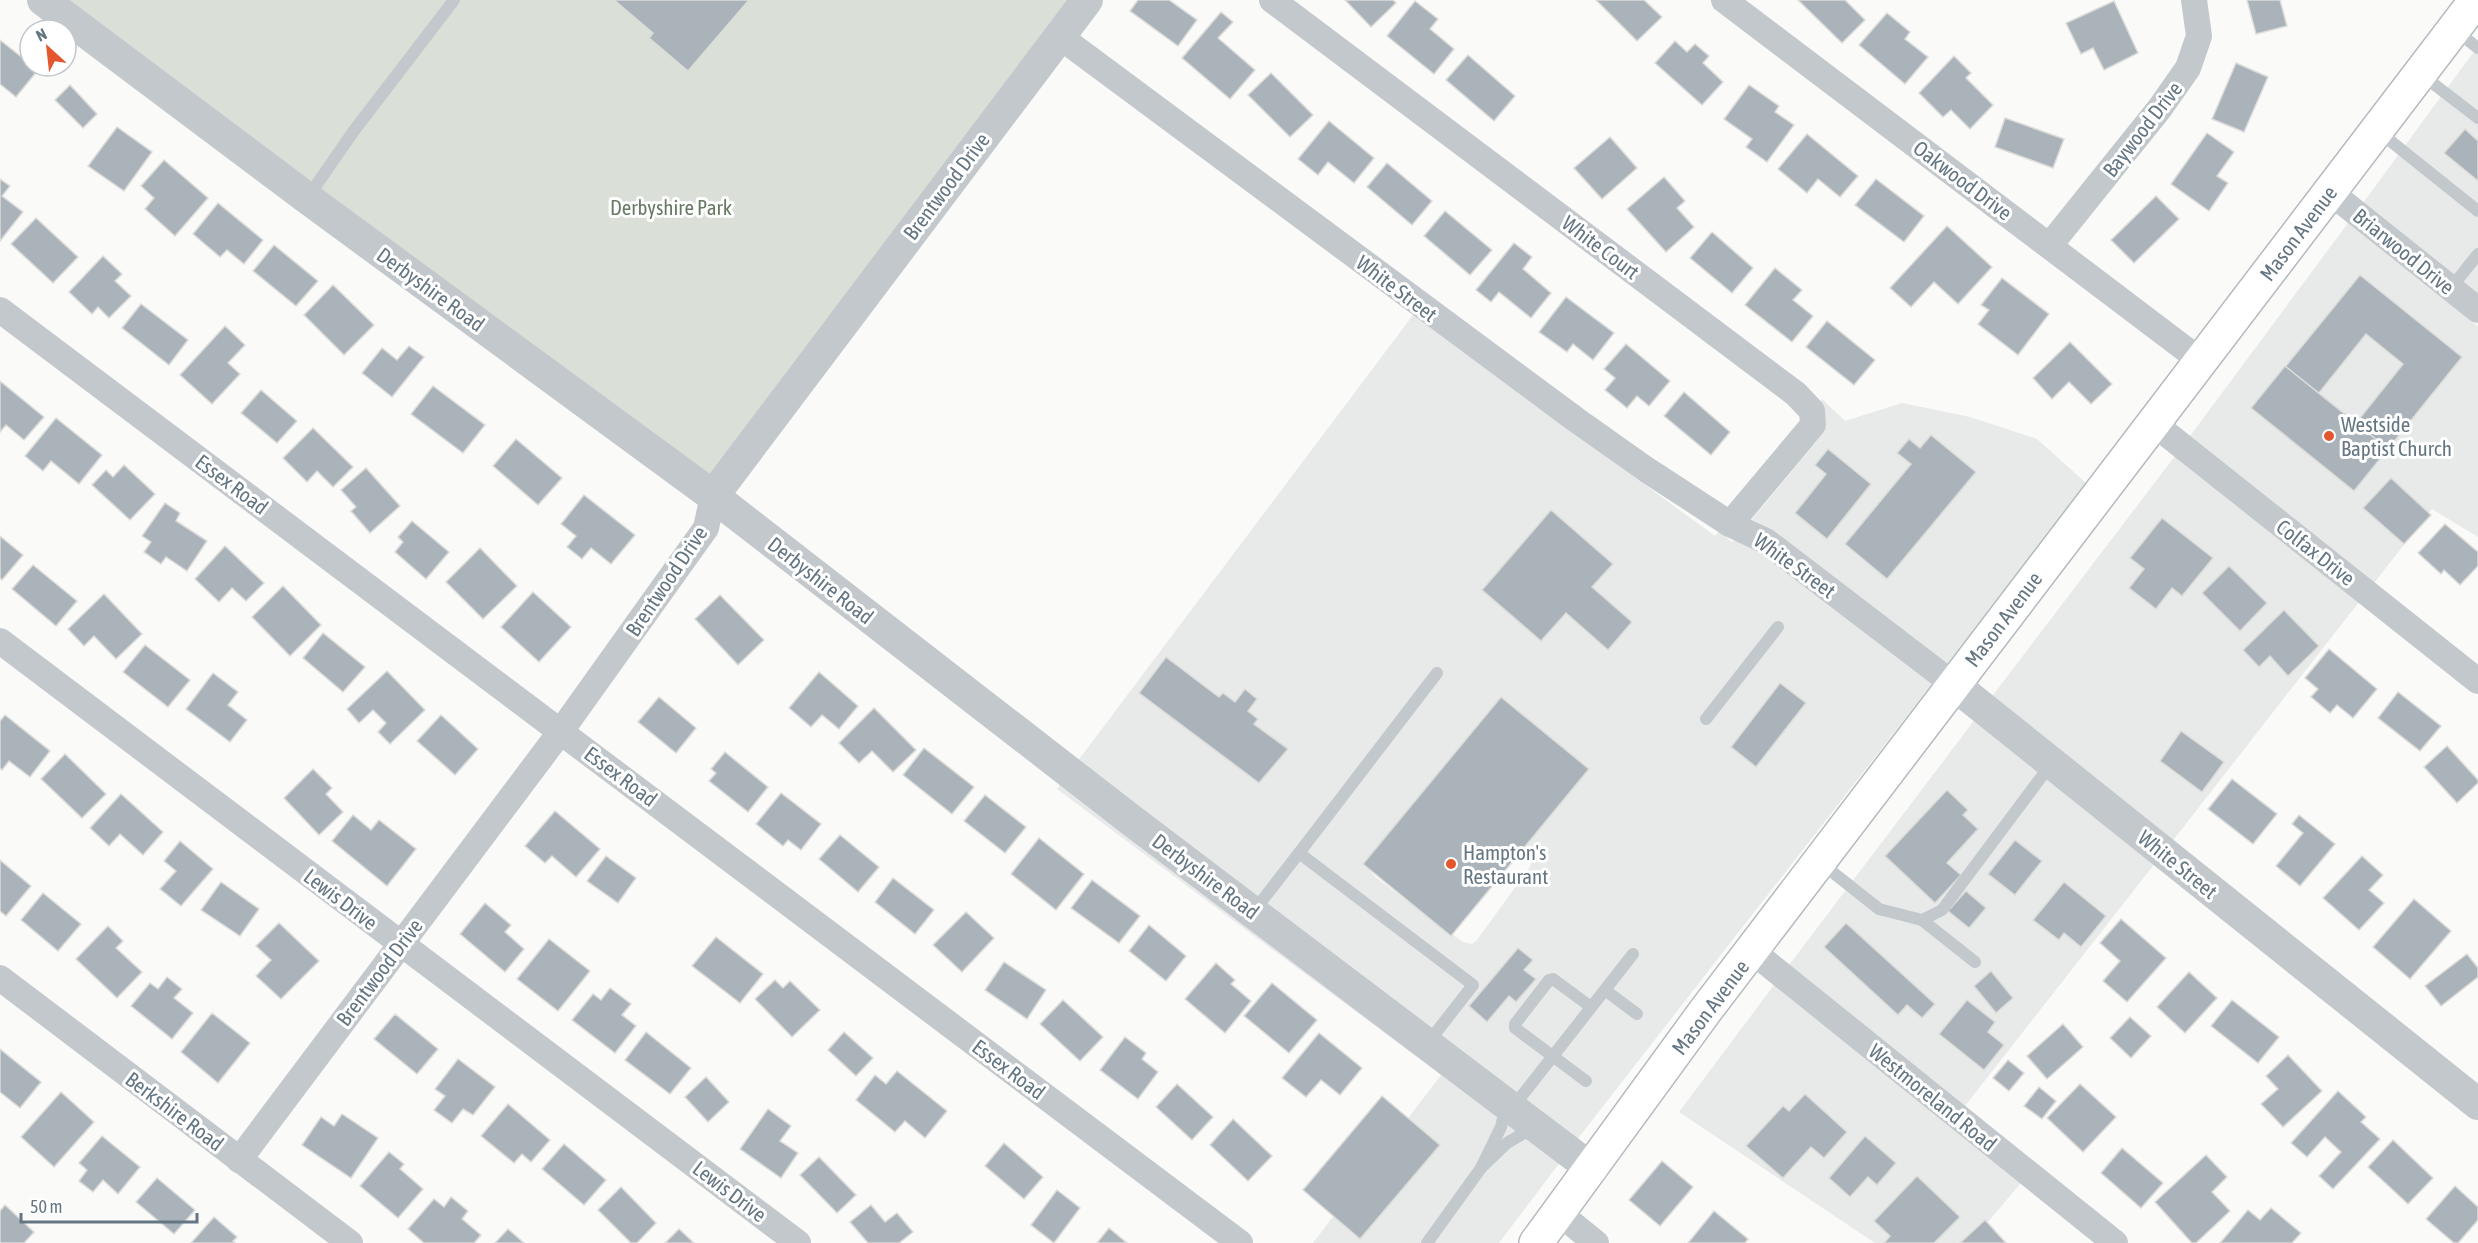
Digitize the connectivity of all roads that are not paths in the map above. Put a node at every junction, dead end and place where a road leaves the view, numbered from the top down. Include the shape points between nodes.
1 (43, 0) edge
2 (454, 0) edge
3 (1087, 0) edge
4 (1272, 0) edge
5 (1724, 0) edge
6 (2194, 0) edge
7 (2476, 0) edge
8 (1059, 36) junction
9 (2466, 38) edge
10 (2420, 74) junction
11 (2478, 118) edge
12 (2377, 131) junction
13 (2330, 192) junction
14 (307, 198) junction
15 (2478, 210) edge
16 (2050, 245) junction
17 (2478, 254) edge
18 (2451, 288) junction
19 (0, 310) edge
20 (2478, 310) edge
21 (2201, 361) junction
22 (2153, 423) junction
23 (713, 496) junction
24 (1730, 524) junction
25 (1778, 627) dead end
26 (0, 641) edge
27 (1437, 673) dead end
28 (2478, 681) edge
29 (1953, 684) junction
30 (1706, 719) dead end
31 (561, 731) junction
32 (2052, 763) junction
33 (1299, 853) junction
34 (1821, 863) junction
35 (1253, 912) junction
36 (1922, 920) junction
37 (400, 944) junction
38 (1752, 951) junction
39 (1633, 954) dead end
40 (1975, 962) dead end
41 (0, 978) edge
42 (1605, 990) junction
43 (1592, 1007) junction
44 (1637, 1014) dead end
45 (1427, 1044) junction
46 (1553, 1056) junction
47 (1586, 1082) dead end
48 (2478, 1104) edge
49 (1518, 1113) junction
50 (239, 1160) junction
51 (1481, 1168) junction
52 (1592, 1169) junction
53 (1559, 1213) junction
54 (350, 1243) edge
55 (798, 1243) edge
56 (1240, 1243) edge
57 (1427, 1243) edge
58 (1536, 1243) edge
59 (1596, 1243) edge
60 (2115, 1243) edge

1 - 14 street, Derbyshire Road
2 - 14 lane
3 - 8 street, Brentwood Drive
4 - 24 street, White Court via 1797,394 1812,411 1813,425
5 - 16 street, Oakwood Drive
6 - 16 street, Baywood Drive via 2199,36 2188,68
7 - 9 main road, Mason Avenue
8 - 23 street, Brentwood Drive
8 - 24 street, White Street via 1575,419
9 - 10 main road, Mason Avenue
10 - 11 lane
10 - 12 main road, Mason Avenue
12 - 13 main road, Mason Avenue
12 - 15 lane
13 - 18 street, Briarwood Drive
13 - 21 main road, Mason Avenue
14 - 23 street, Derbyshire Road
16 - 21 street, Oakwood Drive
17 - 18 lane
18 - 20 street, Briarwood Drive
19 - 31 street, Essex Road
21 - 22 main road, Mason Avenue
22 - 28 street, Colfax Drive
22 - 29 main road, Mason Avenue
23 - 31 street, Brentwood Drive via 706,528
23 - 35 street, Derbyshire Road
24 - 29 street, White Street via 1766,541
25 - 30 lane
26 - 37 street, Lewis Drive
27 - 33 lane
29 - 32 street, White Street
29 - 34 main road, Mason Avenue
31 - 37 street, Brentwood Drive
31 - 56 street, Essex Road
32 - 36 lane via 1942,910
32 - 48 street, White Street
33 - 35 lane
33 - 45 lane via 1473,985
34 - 36 lane via 1879,909
34 - 38 main road, Mason Avenue
35 - 45 street, Derbyshire Road
36 - 40 lane
37 - 50 street, Brentwood Drive
37 - 55 street, Lewis Drive
38 - 52 main road, Mason Avenue
38 - 60 street, Westmoreland Road
39 - 42 lane
41 - 50 street, Berkshire Road
42 - 43 lane
42 - 44 lane
43 - 46 lane
43 - 46 lane via 1549,980 1515,1028
45 - 49 street, Derbyshire Road
46 - 47 lane
46 - 49 lane
49 - 51 lane via 1501,1127
49 - 51 lane via 1507,1143
49 - 52 street, Derbyshire Road
50 - 54 street, Berkshire Road
51 - 57 lane
52 - 53 main road, Mason Avenue
53 - 58 main road, Mason Avenue
53 - 59 street

